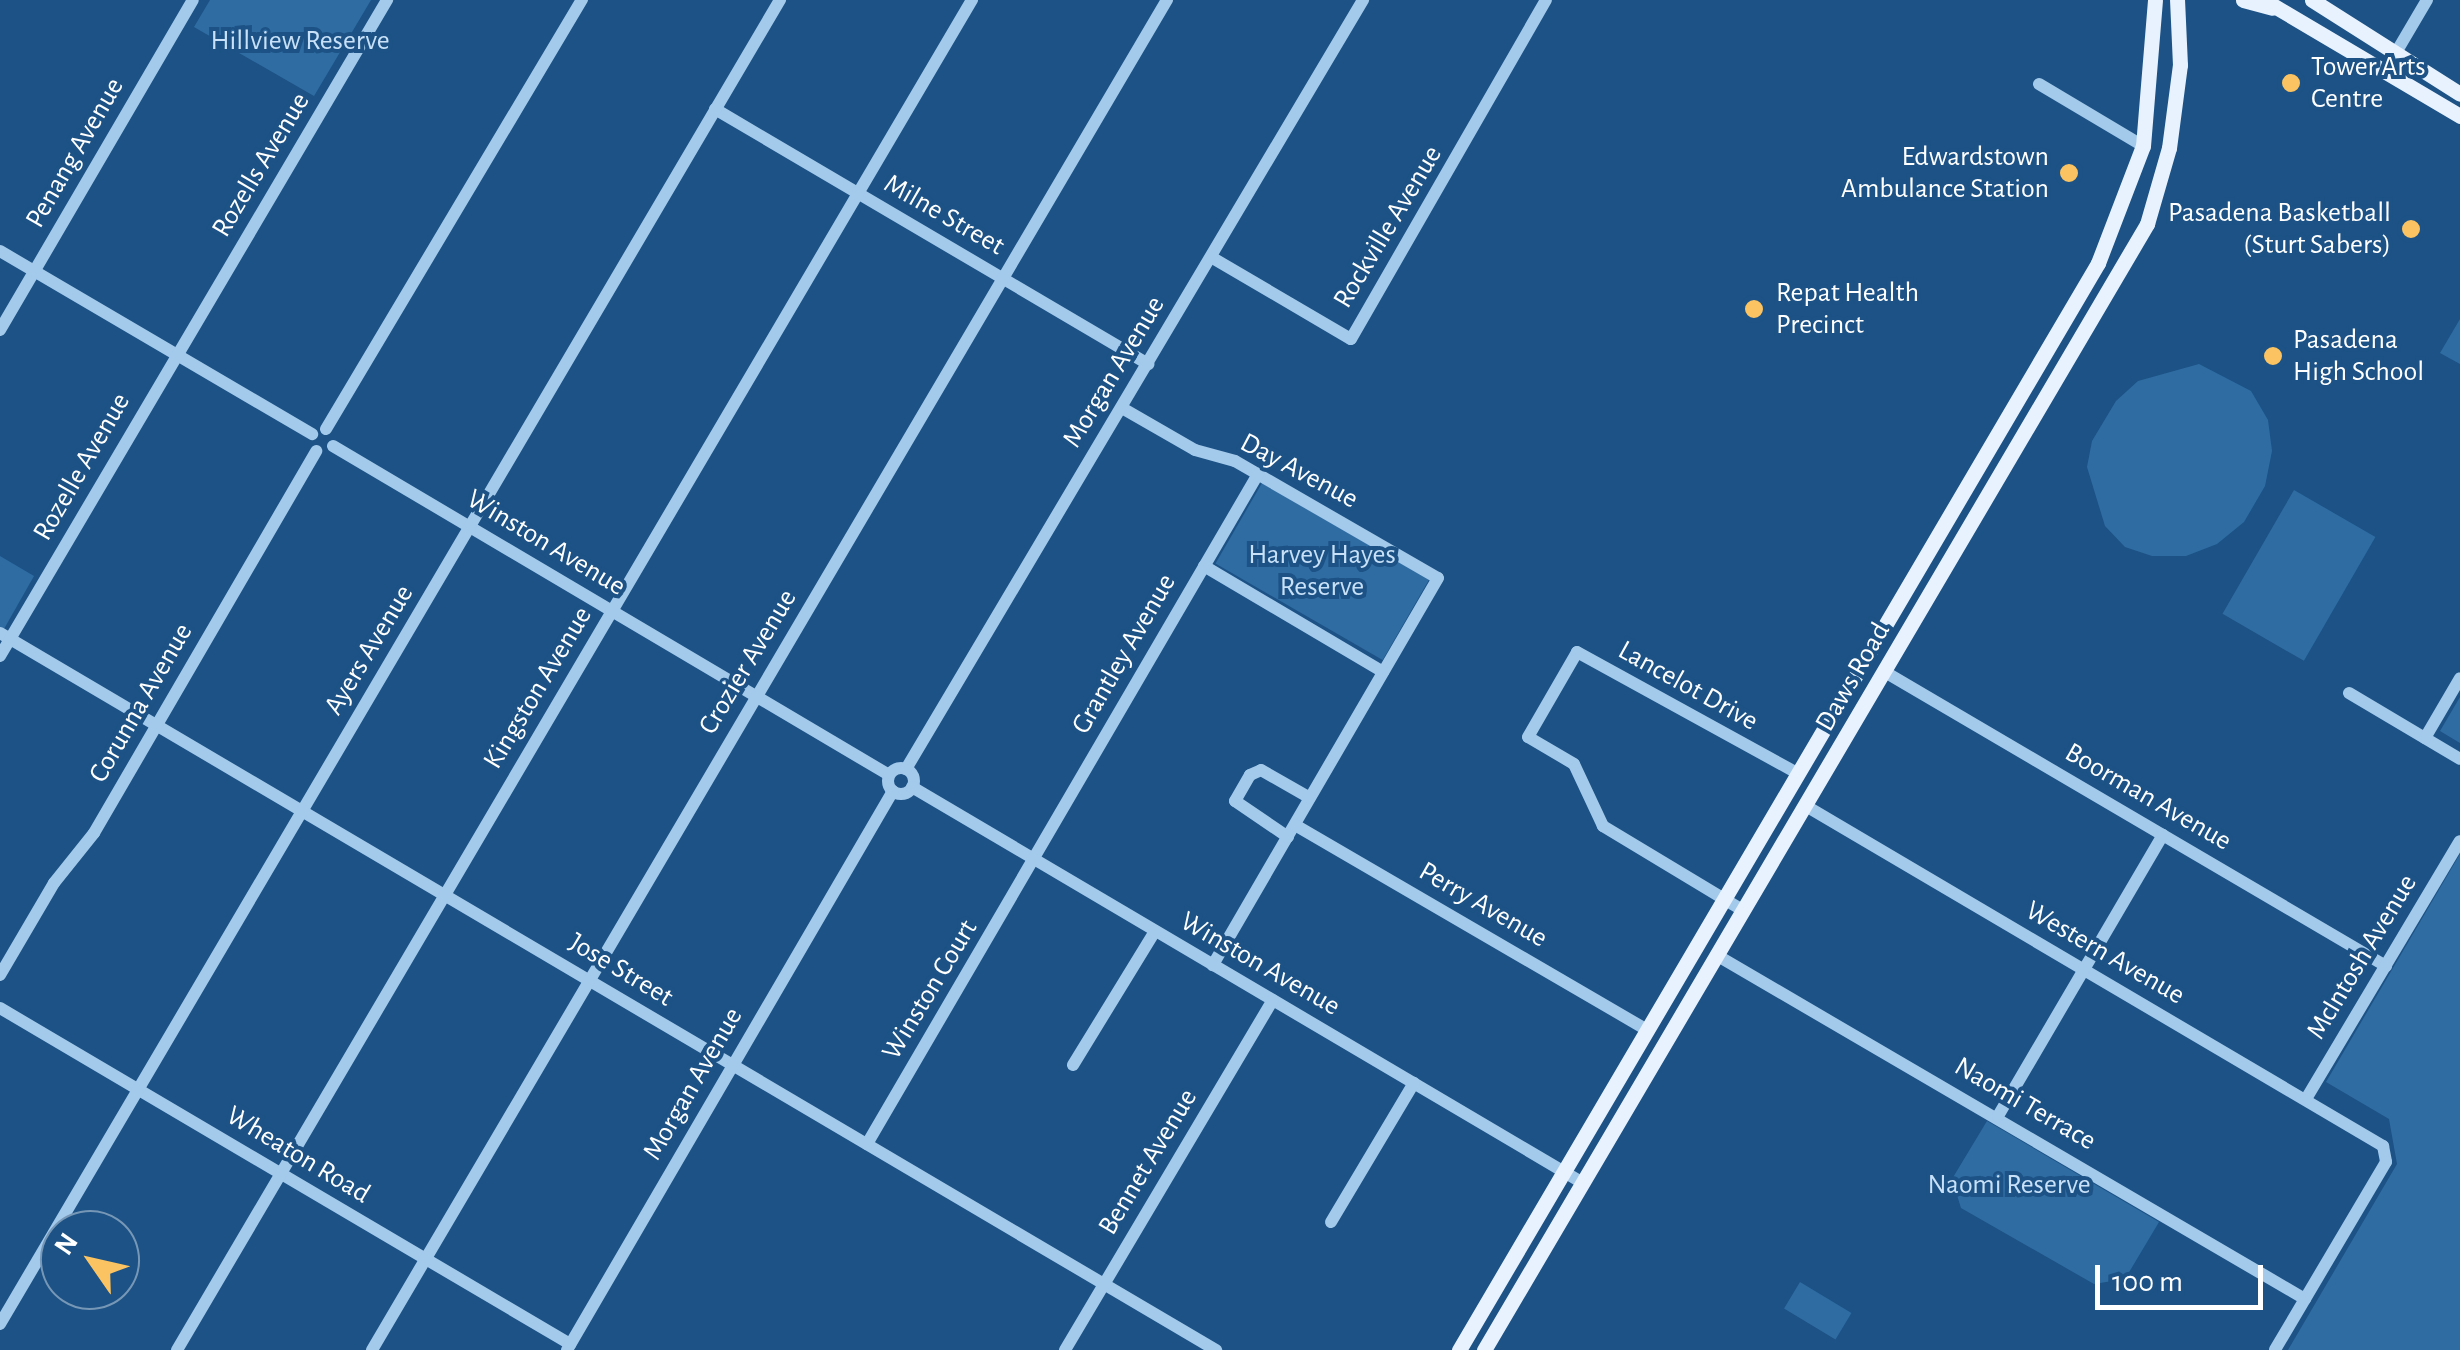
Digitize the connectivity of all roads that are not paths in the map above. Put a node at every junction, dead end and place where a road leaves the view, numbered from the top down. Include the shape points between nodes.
1 (194, 0) edge
2 (387, 0) edge
3 (582, 0) edge
4 (780, 0) edge
5 (972, 0) edge
6 (1168, 0) edge
7 (1362, 0) edge
8 (1546, 0) edge
9 (2244, 0) edge
10 (2264, 0) edge
11 (2312, 0) edge
12 (2426, 0) edge
13 (2154, 3) edge
14 (2182, 3) edge
15 (2281, 10) junction
16 (2394, 56) junction
17 (2038, 84) dead end
18 (2460, 94) edge
19 (715, 110) junction
20 (2460, 116) edge
21 (2144, 146) junction
22 (2169, 148) junction
23 (2135, 176) junction
24 (858, 194) junction
25 (0, 251) edge
26 (1212, 257) junction
27 (35, 272) junction
28 (1004, 279) junction
29 (2093, 317) junction
30 (0, 330) edge
31 (176, 355) junction
32 (1148, 364) junction
33 (2030, 380) junction
34 (1122, 408) junction
35 (2035, 413) junction
36 (326, 429) junction
37 (312, 434) junction
38 (333, 446) junction
39 (316, 451) junction
40 (1979, 465) junction
41 (1258, 474) junction
42 (1967, 486) junction
43 (1993, 486) junction
44 (470, 528) junction
45 (1204, 566) junction
46 (612, 612) junction
47 (1879, 634) junction
48 (5, 636) edge
49 (0, 656) edge
50 (1384, 672) junction
51 (1885, 672) junction
52 (2460, 678) edge
53 (1845, 692) junction
54 (2349, 693) dead end
55 (757, 697) junction
56 (157, 726) junction
57 (2425, 738) junction
58 (2460, 758) edge
59 (906, 769) junction
60 (1797, 774) junction
61 (889, 775) junction
62 (912, 787) junction
63 (893, 791) junction
64 (1310, 798) junction
65 (1806, 806) junction
66 (302, 812) junction
67 (1291, 831) junction
68 (2163, 835) junction
69 (2460, 840) edge
70 (1036, 860) junction
71 (445, 895) junction
72 (1724, 898) junction
73 (1744, 911) junction
74 (1154, 930) junction
75 (1718, 956) junction
76 (1213, 965) junction
77 (2386, 966) junction
78 (2083, 970) junction
79 (0, 975) edge
80 (590, 981) junction
81 (1273, 1000) junction
82 (0, 1008) edge
83 (1646, 1029) junction
84 (733, 1065) junction
85 (1073, 1065) dead end
86 (1414, 1083) junction
87 (138, 1090) junction
88 (2306, 1099) junction
89 (1998, 1116) junction
90 (868, 1144) junction
91 (1562, 1170) junction
92 (281, 1174) junction
93 (1584, 1183) junction
94 (1332, 1222) dead end
95 (426, 1259) junction
96 (1104, 1284) junction
97 (2305, 1299) junction
98 (0, 1324) edge
99 (569, 1347) edge
100 (177, 1350) edge
101 (372, 1350) edge
102 (1066, 1350) edge
103 (1216, 1350) edge
104 (1459, 1350) edge
105 (1484, 1350) edge
106 (2275, 1350) edge

1 - 27 street, Penang Avenue
2 - 31 street, Rozells Avenue
3 - 36 street
4 - 19 street, Ayers Avenue
5 - 24 street, Kingston Avenue
6 - 28 street, Crozier Avenue
7 - 26 street, Morgan Avenue
8 - 26 street, Rockville Avenue via 1351,339
9 - 15 main road
10 - 15 main road
11 - 16 main road
12 - 16 street
13 - 21 main road, Daws Road
14 - 22 main road, Daws Road
15 - 20 main road
16 - 18 main road
17 - 21 street
19 - 24 street, Milne Street
19 - 44 street, Ayers Avenue
21 - 23 main road, Daws Road
22 - 23 main road via 2158,148
22 - 29 main road, Daws Road via 2147,224
23 - 33 main road, Daws Road via 2098,263
24 - 28 street, Milne Street
24 - 46 street, Kingston Avenue
25 - 27 street
26 - 32 street, Morgan Avenue
27 - 30 street, Penang Avenue
27 - 31 street
28 - 32 street, Milne Street
28 - 55 street, Crozier Avenue
29 - 33 main road via 2044,382
29 - 35 main road, Daws Road
31 - 37 street
31 - 48 street, Rozelle Avenue
32 - 34 street, Morgan Avenue
33 - 35 main road
33 - 40 main road, Daws Road
34 - 41 street, Day Avenue via 1194,450
34 - 59 street, Morgan Avenue
35 - 43 main road, Daws Road
36 - 37 street
36 - 38 street
37 - 39 street
38 - 39 street
38 - 44 street, Winston Avenue
39 - 56 street, Corunna Avenue
40 - 42 main road, Daws Road
40 - 43 main road
41 - 45 street, Grantley Avenue
41 - 50 street, Day Avenue via 1438,578
42 - 43 main road
42 - 47 main road, Daws Road
43 - 51 main road, Daws Road
44 - 46 street, Winston Avenue
44 - 66 street, Ayers Avenue
45 - 50 street
45 - 70 street, Grantley Avenue
46 - 55 street, Winston Avenue
46 - 71 street, Kingston Avenue
47 - 51 main road
47 - 53 main road, Daws Road
48 - 49 street, Rozelle Avenue
48 - 56 street, Jose Street
50 - 64 street, Day Avenue
51 - 53 main road
51 - 65 main road, Daws Road
51 - 68 street, Boorman Avenue
52 - 57 street
53 - 60 main road, Daws Road
54 - 57 street
55 - 61 street, Winston Avenue
55 - 80 street, Crozier Avenue
56 - 66 street, Jose Street
56 - 79 street, Corunna Avenue
57 - 58 street
59 - 61 street
59 - 62 street
60 - 72 main road, Daws Road
60 - 72 street, Lancelot Drive via 1577,652 1528,737 1574,764 1603,826
61 - 63 street
62 - 63 street
62 - 70 street, Winston Avenue
63 - 84 street, Morgan Avenue
64 - 67 street, Day Avenue
64 - 67 street via 1262,770 1250,775 1235,801
65 - 73 main road, Daws Road
65 - 78 street, Western Avenue
66 - 71 street, Jose Street
66 - 87 street, Ayers Avenue
67 - 76 street, Day Avenue
67 - 83 street, Perry Avenue
68 - 77 street, Boorman Avenue
68 - 78 street
69 - 77 street, McIntosh Avenue
70 - 74 street, Winston Avenue
70 - 90 street, Winston Court
71 - 80 street, Jose Street
71 - 92 street, Kingston Avenue
72 - 73 street, Lancelot Drive
72 - 83 main road, Daws Road
73 - 75 main road, Daws Road
74 - 76 street, Winston Avenue
74 - 85 street
75 - 89 street, Naomi Terrace
75 - 93 main road, Daws Road
76 - 81 street, Winston Avenue
77 - 88 street, McIntosh Avenue
78 - 88 street, Western Avenue
78 - 89 street
80 - 84 street, Jose Street
80 - 95 street, Crozier Avenue
81 - 86 street, Winston Avenue
81 - 96 street, Bennet Avenue
82 - 87 street, Wheaton Road
83 - 91 main road, Daws Road
84 - 90 street, Jose Street
84 - 99 street, Morgan Avenue
86 - 91 street, Winston Avenue
86 - 94 street
87 - 92 street, Wheaton Road
87 - 98 street, Ayers Avenue
88 - 97 street, Western Avenue via 2380,1143 2386,1162
89 - 97 street, Naomi Terrace
90 - 96 street, Jose Street
91 - 93 street, Winston Avenue
91 - 104 main road, Daws Road
92 - 95 street, Wheaton Road
92 - 100 street, Kingston Avenue
93 - 105 main road, Daws Road
95 - 99 street, Wheaton Road
95 - 101 street, Crozier Avenue
96 - 102 street, Bennet Avenue
96 - 103 street, Jose Street
97 - 106 street

